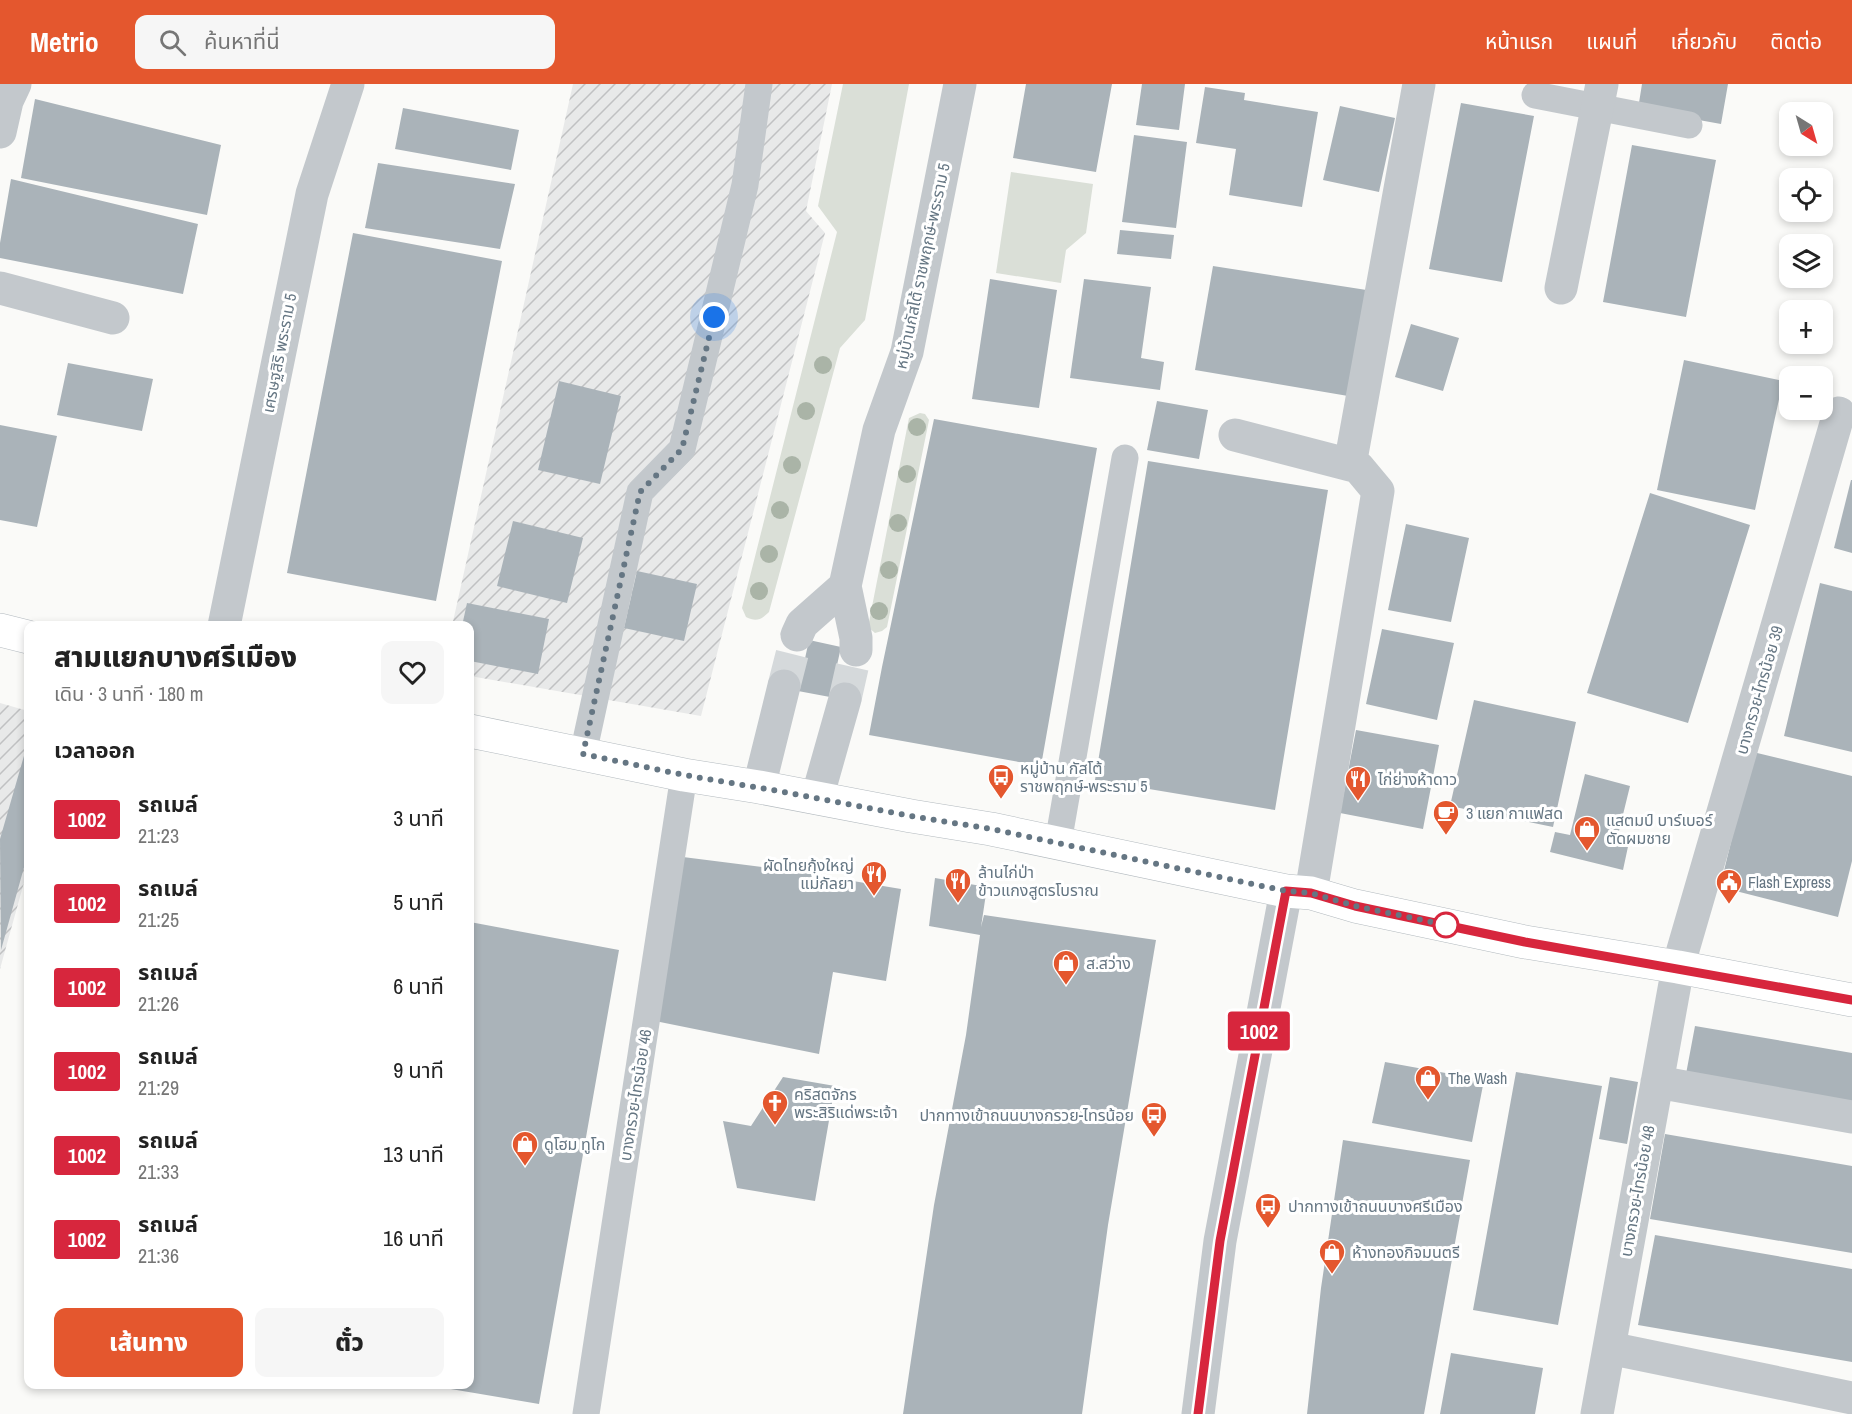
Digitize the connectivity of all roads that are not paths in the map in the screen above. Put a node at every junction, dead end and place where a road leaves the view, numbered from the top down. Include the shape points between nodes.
1 (15, 84) edge
2 (348, 84) edge
3 (759, 84) edge
4 (960, 84) edge
5 (1419, 84) edge
6 (1535, 95) dead end
7 (1600, 96) edge
8 (1689, 125) dead end
9 (0, 132) edge
10 (0, 288) edge
11 (1561, 288) dead end
12 (113, 318) dead end
13 (1839, 413) dead end
14 (1235, 435) dead end
15 (1125, 458) dead end
16 (1350, 465) junction
17 (845, 586) junction
18 (225, 621) edge
19 (0, 630) edge
20 (797, 635) tunnel mouth
21 (24, 636) edge
22 (856, 650) tunnel mouth
23 (784, 686) tunnel mouth
24 (845, 699) tunnel mouth
25 (474, 732) edge
26 (583, 754) junction
27 (684, 775) junction
28 (759, 787) junction
29 (817, 798) junction
30 (1058, 843) junction
31 (1298, 892) junction
32 (1678, 967) junction
33 (1852, 1000) edge
34 (1657, 1082) junction
35 (1852, 1116) edge
36 (1609, 1348) junction
37 (1852, 1398) edge
38 (586, 1414) edge
39 (1198, 1414) edge
40 (1597, 1414) edge

1 - 9 street
2 - 18 street, เศรษฐสิริ พระราม 5 via 312,194
3 - 26 lane via 746,184 682,449 640,492
4 - 17 street, หมู่บ้านกัสโต้ ราชพฤกษ์-พระราม 5 via 907,352 879,430
5 - 16 street
6 - 7 lane
7 - 8 lane
7 - 11 street
10 - 12 street
13 - 32 street, บางกรวย-ไทรน้อย 39
14 - 16 street
15 - 30 lane
16 - 31 street via 1358,467 1378,491
17 - 20 street via 802,624
17 - 22 street, หมู่บ้านกัสโต้ ราชพฤกษ์-พระราม 5
19 - 21 main road
23 - 28 street
24 - 29 street
25 - 26 main road
26 - 27 main road
27 - 28 main road
27 - 38 lane, บางกรวย-ไทรน้อย 46
28 - 29 main road
29 - 30 main road
30 - 31 main road
31 - 32 main road via 1525,942
31 - 39 street via 1220,1241
32 - 33 main road
32 - 34 street, บางกรวย-ไทรน้อย 48
34 - 35 street
34 - 36 street, บางกรวย-ไทรน้อย 48
36 - 37 street
36 - 40 street, บางกรวย-ไทรน้อย 48

